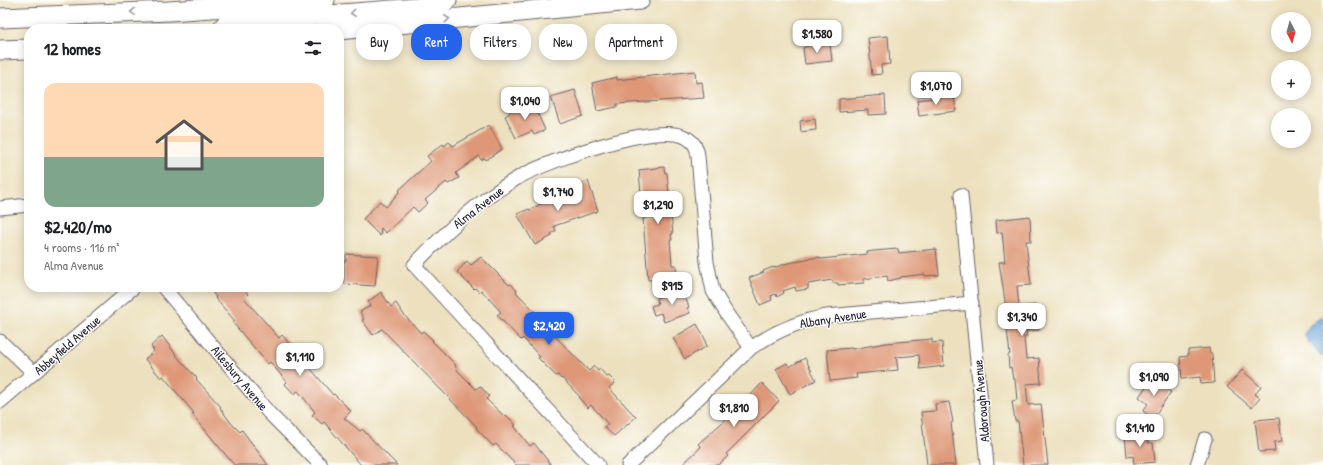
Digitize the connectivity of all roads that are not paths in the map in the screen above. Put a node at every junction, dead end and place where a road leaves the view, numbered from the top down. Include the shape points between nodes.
1 (326, 0) edge
2 (447, 0) edge
3 (640, 0) edge
4 (216, 4) edge
5 (0, 18) edge
6 (226, 24) edge
7 (344, 30) edge
8 (24, 49) edge
9 (0, 50) edge
10 (961, 195) dead end
11 (24, 206) edge
12 (0, 208) edge
13 (128, 292) edge
14 (167, 292) edge
15 (972, 303) junction
16 (0, 341) edge
17 (751, 348) junction
18 (34, 373) junction
19 (0, 402) edge
20 (1205, 439) dead end
21 (321, 465) edge
22 (598, 465) edge
23 (628, 465) edge
24 (987, 465) edge
25 (1197, 465) edge

1 - 4 highway
2 -> 6 highway via 418,8
7 -> 3 highway
4 -> 5 highway
8 - 9 highway
10 - 15 street, Aldorough Avenue
11 - 12 street
13 - 18 street, Abbeyfield Avenue
14 - 21 street, Ailesbury Avenue via 269,412
15 - 17 street, Albany Avenue via 813,319 781,330
15 - 24 street, Aldorough Avenue
16 - 18 street
17 - 22 street, Alma Avenue via 726,314 713,290 706,262 698,156 694,143 685,137 674,134 651,135 600,145 521,176 487,198 439,238 414,265
17 - 23 street, Albany Avenue
18 - 19 street, Abbeyfield Avenue
20 - 25 street

